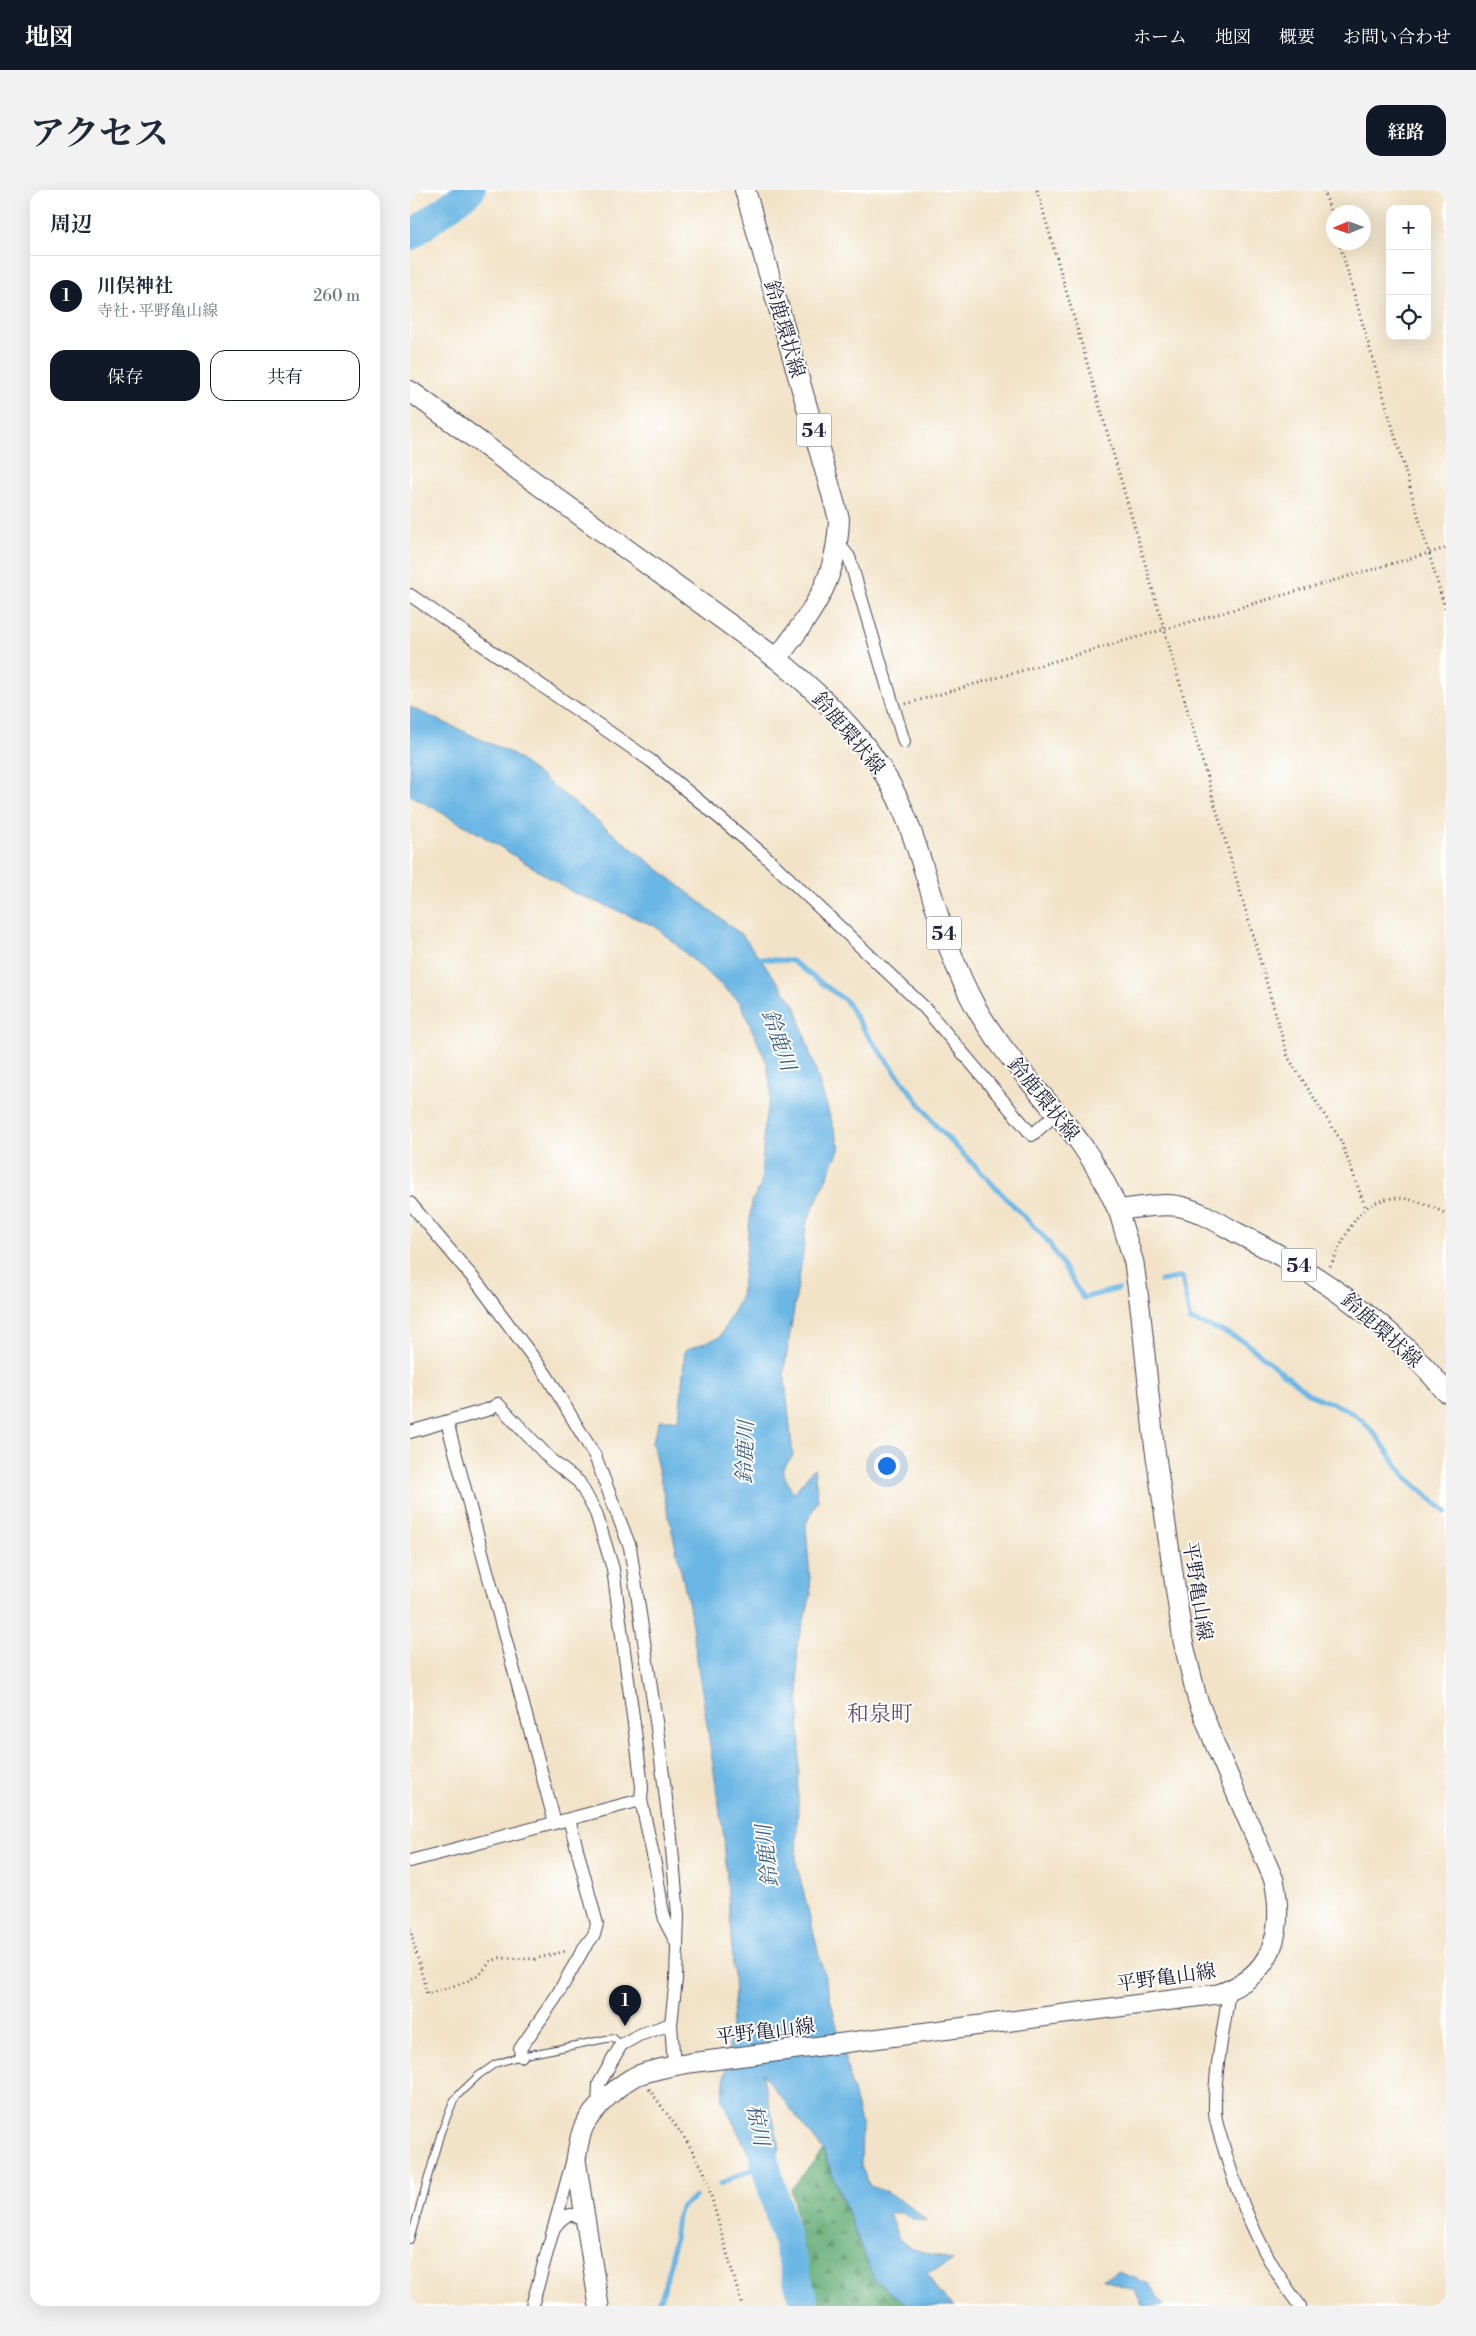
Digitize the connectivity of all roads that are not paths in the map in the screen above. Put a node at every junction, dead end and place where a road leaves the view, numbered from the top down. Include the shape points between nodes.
1 (745, 190) edge
2 (410, 391) edge
3 (838, 543) junction
4 (410, 595) edge
5 (777, 659) junction
6 (904, 742) dead end
7 (1056, 1114) junction
8 (410, 1203) edge
9 (1118, 1210) junction
10 (1446, 1392) edge
11 (447, 1422) junction
12 (410, 1432) edge
13 (641, 1800) junction
14 (569, 1819) junction
15 (555, 1823) junction
16 (410, 1861) edge
17 (676, 1942) junction
18 (1224, 1992) junction
19 (671, 2024) junction
20 (621, 2045) junction
21 (521, 2056) junction
22 (682, 2065) junction
23 (598, 2108) junction
24 (579, 2138) junction
25 (588, 2226) junction
26 (553, 2230) junction
27 (410, 2240) edge
28 (532, 2306) edge
29 (600, 2306) edge
30 (1300, 2306) edge

1 - 3 main road, 鈴鹿環状線 / 54 via 839,519
2 - 5 main road, 鈴鹿環状線 / 54
3 - 5 main road, 鈴鹿環状線 / 54 via 826,587
3 - 6 street via 849,557
4 - 7 street via 651,762 764,854 924,1007 1032,1135
5 - 7 main road, 鈴鹿環状線 / 54 via 838,713 880,766 905,815 941,926 972,999 1020,1071
7 - 9 main road, 鈴鹿環状線 / 54 via 1096,1166
8 - 17 street via 479,1285 547,1376 595,1456 630,1547 671,1838 678,1915
9 - 10 main road, 鈴鹿環状線 / 54 via 1166,1205 1189,1209 1277,1252 1323,1280 1398,1339
9 - 18 main road, 平野亀山線 via 1134,1263 1142,1315 1155,1452 1183,1641 1202,1712 1274,1880 1279,1901 1276,1940 1269,1955 1244,1982
11 - 12 street
11 - 13 street via 498,1404 552,1461 579,1482 596,1513 613,1569 642,1787
11 - 15 street
13 - 14 street
13 - 17 street via 662,1908
14 - 15 street
14 - 21 street via 597,1924 594,1935 520,2050
15 - 16 street
17 - 19 street
18 - 22 main road, 平野亀山線
18 - 30 street via 1214,2114 1252,2225
19 - 20 street
19 - 22 street
20 - 21 lane via 614,2038
20 - 23 street via 599,2084
21 - 27 lane via 487,2069 454,2100 441,2132
22 - 23 main road, 平野亀山線 via 638,2075
23 - 24 main road, 平野亀山線
24 - 25 main road, 平野亀山線 via 576,2160
24 - 26 street
25 - 26 street via 578,2216 569,2214
25 - 29 main road, 平野亀山線
26 - 28 street

